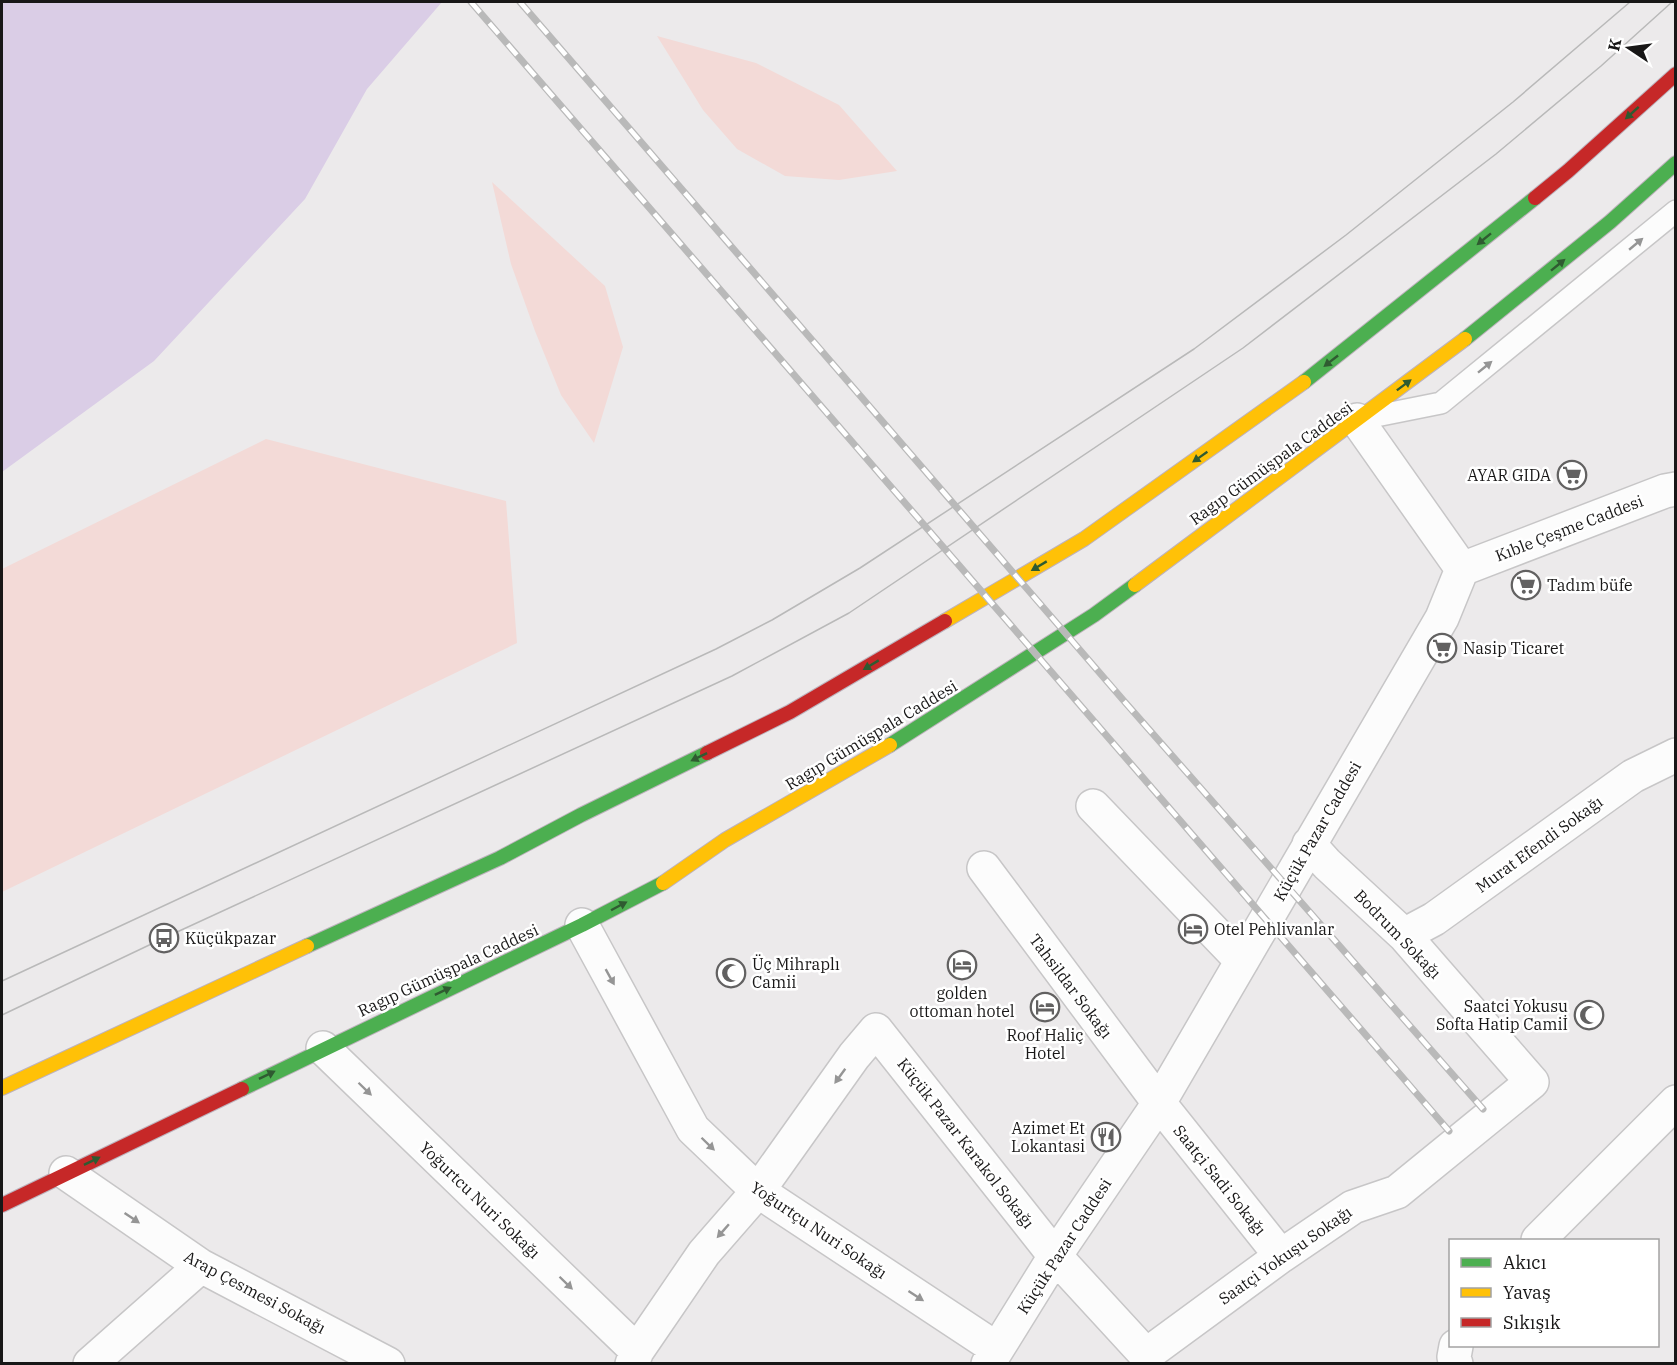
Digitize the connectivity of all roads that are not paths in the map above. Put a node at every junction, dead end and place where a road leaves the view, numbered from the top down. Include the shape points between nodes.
1 (1676, 74) edge
2 (1676, 163) edge
3 (1676, 211) edge
4 (1357, 420) junction
5 (1676, 489) edge
6 (1462, 569) junction
7 (1676, 755) edge
8 (1093, 806) dead end
9 (1309, 844) junction
10 (984, 868) dead end
11 (582, 925) junction
12 (1404, 935) junction
13 (1242, 961) junction
14 (323, 1048) junction
15 (1532, 1082) joint
16 (2, 1088) edge
17 (1676, 1102) edge
18 (1159, 1103) junction
19 (66, 1173) junction
20 (758, 1191) junction
21 (2, 1205) edge
22 (1539, 1239) edge
23 (1056, 1256) junction
24 (1281, 1256) junction
25 (201, 1266) junction
26 (1456, 1347) edge
27 (992, 1356) edge
28 (634, 1358) edge
29 (374, 1360) edge
30 (90, 1364) edge
31 (1456, 1364) edge

1 -> 16 main road via 1568,171 1395,311 1275,404 1084,539 790,712 500,858
4 -> 2 main road, Ragıp Gümüşpala Caddesi via 1532,286
4 -> 3 lane via 1441,403
4 - 6 street
11 -> 4 main road, Ragıp Gümüşpala Caddesi via 665,882 725,840 915,731 1094,615
5 - 6 street, Kıble Çeşme Caddesi
6 - 9 street, Küçük Pazar Caddesi via 1442,618
7 - 12 street, Murat Efendi Sokağı via 1633,776 1434,919
8 - 13 street
9 - 12 street, Bodrum Sokağı
9 - 13 street, Küçük Pazar Caddesi
10 - 18 street, Tahsildar Sokağı
14 -> 11 main road, Ragıp Gümüşpala Caddesi
11 -> 20 street, Yoğurtçu Nuri Sokağı via 693,1130
12 - 15 street, Bodrum Sokağı
13 - 18 street, Küçük Pazar Caddesi
19 -> 14 main road, Ragıp Gümüşpala Caddesi
14 -> 28 street, Yoğurtcu Nuri Sokağı
15 - 24 street, Saatçi Yokuşu Sokağı via 1397,1192 1353,1207
17 - 22 street
18 - 23 street, Küçük Pazar Caddesi
18 - 24 street, Saatçi Sadi Sokağı
19 - 21 main road, Ragıp Gümüşpala Caddesi
19 -> 25 street, Arap Çesmesi Sokağı
23 -> 20 street, Küçük Pazar Karakol Sokağı via 876,1030
20 -> 27 street, Yoğurtçu Nuri Sokağı
20 -> 28 street via 704,1253
23 - 24 street, Saatçi Yokuşu Sokağı via 1146,1355
23 - 27 street, Küçük Pazar Caddesi
25 - 29 street, Arap Çesmesi Sokağı
25 - 30 street
26 - 31 street

